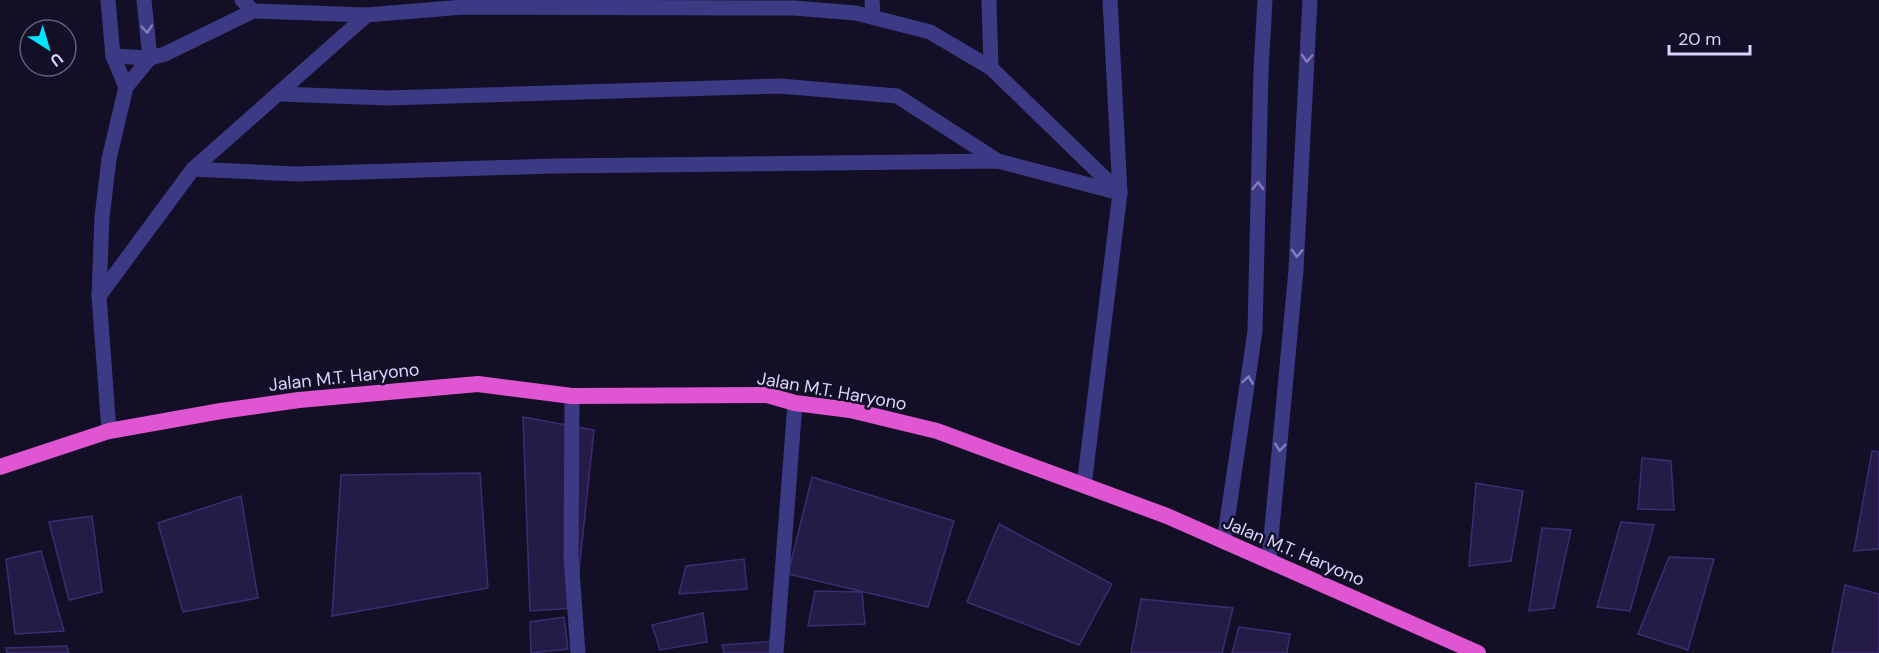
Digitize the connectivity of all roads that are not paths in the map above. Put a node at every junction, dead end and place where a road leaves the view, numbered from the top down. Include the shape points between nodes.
1 (108, 0) edge
2 (144, 0) edge
3 (399, 0) edge
4 (872, 0) edge
5 (989, 0) edge
6 (1110, 0) edge
7 (1265, 0) edge
8 (1310, 0) edge
9 (679, 4) edge
10 (248, 5) edge
11 (388, 13) junction
12 (367, 15) junction
13 (873, 18) junction
14 (113, 56) junction
15 (150, 58) junction
16 (991, 68) junction
17 (126, 87) junction
18 (279, 94) junction
19 (998, 161) junction
20 (193, 169) junction
21 (1120, 193) junction
22 (99, 296) junction
23 (573, 396) junction
24 (795, 403) junction
25 (109, 432) junction
26 (0, 467) edge
27 (1084, 486) junction
28 (1224, 542) junction
29 (1269, 560) junction
30 (578, 653) edge
31 (776, 653) edge
32 (1478, 653) edge

1 - 14 street
2 -> 15 street
3 - 11 street
4 - 13 street
5 - 16 street
6 - 21 street
28 -> 7 street via 1255,331
8 -> 29 street via 1296,270
9 - 11 street via 464,7
9 - 13 street via 794,8
10 - 12 street
10 - 15 street via 173,50
11 - 12 street
12 - 18 street
13 - 16 street via 930,32
14 - 15 street
14 - 17 street
15 - 17 street
16 - 21 street
17 - 22 street via 107,171
18 - 19 street via 387,98 780,86 897,96
18 - 20 street
19 - 20 street via 554,166 296,174
19 - 21 street
20 - 22 street
21 - 27 street
22 - 25 street
23 - 24 highway, Jalan M.T. Haryono via 767,395
23 - 25 highway, Jalan M.T. Haryono via 478,384 299,400
23 - 30 street via 571,557
24 - 27 highway, Jalan M.T. Haryono via 850,410 937,431
24 - 31 street
25 - 26 highway, Jalan M.T. Haryono
27 - 28 highway, Jalan M.T. Haryono
28 - 29 highway, Jalan M.T. Haryono
29 - 32 highway, Jalan M.T. Haryono

